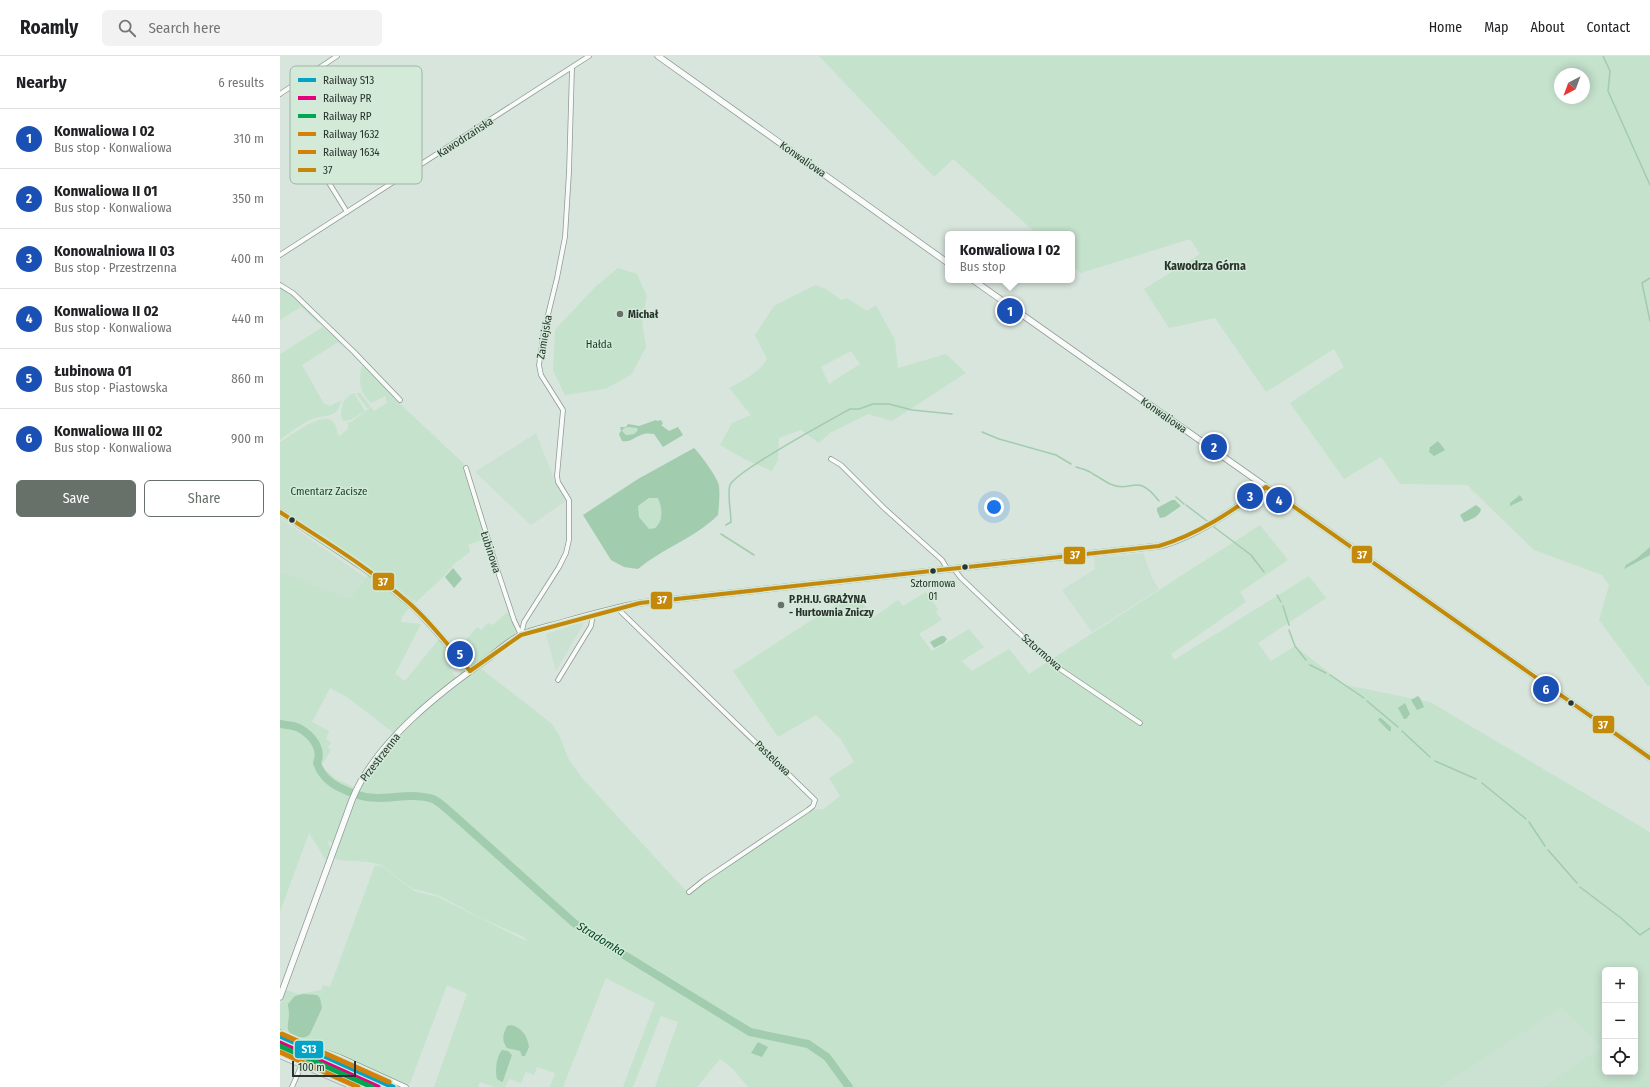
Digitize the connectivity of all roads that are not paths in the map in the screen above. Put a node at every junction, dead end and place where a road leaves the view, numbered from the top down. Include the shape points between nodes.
1 (337, 56) edge
2 (589, 56) edge
3 (658, 56) edge
4 (322, 66) edge
5 (572, 68) junction
6 (290, 87) edge
7 (280, 94) edge
8 (422, 164) edge
9 (330, 184) edge
10 (391, 184) edge
11 (347, 212) junction
12 (280, 255) edge
13 (945, 261) edge
14 (976, 283) edge
15 (280, 285) edge
16 (400, 400) dead end
17 (831, 459) dead end
18 (466, 468) dead end
19 (1266, 488) junction
20 (280, 512) edge
21 (954, 569) junction
22 (948, 570) junction
23 (617, 608) junction
24 (593, 614) junction
25 (521, 635) junction
26 (470, 671) junction
27 (558, 680) dead end
28 (1140, 723) dead end
29 (1650, 758) edge
30 (689, 892) dead end
31 (280, 997) edge
32 (280, 1032) edge
33 (280, 1050) edge
34 (280, 1055) edge
35 (302, 1064) junction
36 (292, 1087) edge
37 (355, 1087) edge
38 (360, 1087) edge
39 (406, 1087) edge

1 - 4 street
2 - 5 street, Kawodrzańska
3 - 13 street, Konwaliowa
5 - 8 street, Kawodrzańska
5 - 25 street, Zamiejska via 565,237 542,340 539,365 541,375 563,410 557,476 569,500 569,540 559,567 524,622
6 - 7 street
9 - 11 street
10 - 11 street, Kawodrzańska
11 - 12 street, Kawodrzańska
14 - 19 street, Konwaliowa
15 - 16 street via 298,298
17 - 22 street via 937,554
18 - 25 street, Łubinowa via 515,624
19 - 21 street, Przestrzenna via 1192,534 1171,544
19 - 29 street, Konwaliowa
20 - 26 street via 409,603
21 - 22 street, Przestrzenna
21 - 28 street, Sztormowa via 1054,665
22 - 23 street, Przestrzenna via 640,603
23 - 24 street, Przestrzenna
23 - 30 street, Pastelowa via 815,800 814,806
24 - 25 street, Przestrzenna
24 - 27 street via 591,626
25 - 26 street, Przestrzenna
26 - 31 street, Przestrzenna via 402,729 358,786
32 - 39 street via 296,1041 340,1056
33 - 38 main road
34 - 35 main road
35 - 36 street
35 - 37 main road

